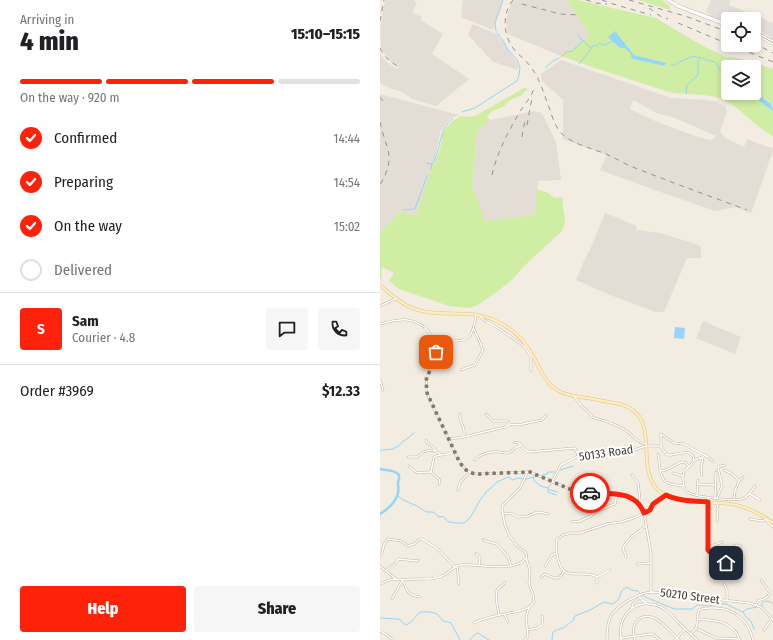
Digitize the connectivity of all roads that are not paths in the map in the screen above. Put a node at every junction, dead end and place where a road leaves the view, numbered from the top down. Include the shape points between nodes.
1 (668, 0) edge
2 (721, 22) edge
3 (761, 36) edge
4 (773, 43) edge
5 (380, 285) edge
6 (397, 298) junction
7 (380, 306) edge
8 (476, 315) junction
9 (380, 324) edge
10 (474, 329) junction
11 (434, 343) junction
12 (461, 370) dead end
13 (531, 371) dead end
14 (380, 380) edge
15 (383, 390) dead end
16 (574, 396) junction
17 (460, 414) dead end
18 (486, 414) dead end
19 (546, 415) dead end
20 (509, 424) junction
21 (464, 437) junction
22 (449, 439) junction
23 (426, 440) dead end
24 (514, 442) dead end
25 (521, 445) junction
26 (646, 445) junction
27 (661, 447) junction
28 (436, 451) junction
29 (454, 452) junction
30 (658, 454) dead end
31 (441, 455) junction
32 (578, 455) junction
33 (705, 455) junction
34 (408, 457) dead end
35 (703, 457) junction
36 (474, 460) dead end
37 (694, 460) junction
38 (713, 461) dead end
39 (725, 465) dead end
40 (409, 466) dead end
41 (689, 467) junction
42 (724, 470) dead end
43 (661, 471) junction
44 (431, 472) junction
45 (470, 472) junction
46 (527, 472) junction
47 (716, 472) dead end
48 (673, 473) dead end
49 (632, 475) dead end
50 (702, 475) dead end
51 (684, 476) junction
52 (743, 477) dead end
53 (698, 480) dead end
54 (739, 480) junction
55 (552, 481) junction
56 (439, 484) dead end
57 (698, 484) junction
58 (716, 484) junction
59 (684, 486) junction
60 (755, 486) dead end
61 (458, 490) dead end
62 (750, 493) junction
63 (617, 494) junction
64 (666, 495) junction
65 (697, 495) junction
66 (708, 498) junction
67 (716, 498) junction
68 (734, 499) junction
69 (760, 500) dead end
70 (708, 502) junction
71 (716, 502) junction
72 (639, 504) junction
73 (650, 510) junction
74 (503, 513) junction
75 (644, 513) junction
76 (548, 514) dead end
77 (645, 518) junction
78 (750, 519) dead end
79 (767, 520) junction
80 (717, 521) dead end
81 (572, 522) dead end
82 (773, 523) edge
83 (647, 526) junction
84 (773, 527) edge
85 (483, 539) dead end
86 (722, 542) dead end
87 (707, 546) junction
88 (741, 546) dead end
89 (734, 547) junction
90 (476, 553) dead end
91 (557, 553) junction
92 (734, 553) junction
93 (717, 556) junction
94 (380, 557) edge
95 (626, 557) dead end
96 (526, 558) junction
97 (744, 558) dead end
98 (418, 560) dead end
99 (652, 563) junction
100 (637, 564) dead end
101 (479, 565) junction
102 (380, 566) edge
103 (511, 566) junction
104 (545, 566) dead end
105 (456, 567) junction
106 (610, 570) dead end
107 (386, 571) junction
108 (564, 571) junction
109 (541, 577) dead end
110 (596, 577) junction
111 (396, 579) junction
112 (403, 580) junction
113 (761, 580) dead end
114 (505, 582) dead end
115 (597, 583) dead end
116 (380, 584) edge
117 (459, 584) dead end
118 (724, 584) dead end
119 (651, 592) junction
120 (640, 596) junction
121 (420, 597) dead end
122 (392, 598) dead end
123 (727, 601) junction
124 (649, 604) junction
125 (756, 605) junction
126 (529, 607) junction
127 (631, 610) junction
128 (504, 614) junction
129 (499, 615) junction
130 (542, 616) dead end
131 (773, 618) edge
132 (698, 619) junction
133 (474, 622) dead end
134 (508, 622) dead end
135 (685, 629) junction
136 (697, 629) junction
137 (527, 630) junction
138 (764, 630) dead end
139 (380, 631) edge
140 (691, 634) junction
141 (634, 636) junction
142 (621, 639) edge
143 (677, 639) edge
144 (393, 640) edge
145 (525, 640) edge
146 (607, 640) edge
147 (635, 640) edge
148 (660, 640) edge
149 (697, 640) edge
150 (740, 640) edge
151 (753, 640) edge

1 - 2 street
3 - 4 street
5 - 6 street
6 - 7 street
6 - 8 street via 423,312
8 - 10 street
8 - 13 street via 524,346 531,357
8 - 16 street via 497,321 515,333 530,350 552,386 560,392
9 - 11 street via 401,320 415,322 428,331
10 - 11 street via 471,336 465,340
10 - 12 street via 483,350 475,365
11 - 22 street via 435,356 427,377 426,390
14 - 15 street
16 - 26 street via 592,417 624,430
16 - 26 street via 620,404 632,410 644,426
17 - 21 street
18 - 20 street via 493,421 507,421
19 - 20 street via 541,420 518,425
20 - 21 street via 507,427
21 - 22 street
22 - 29 street
23 - 28 street
24 - 25 street
25 - 32 street via 527,451 575,448
25 - 36 street via 509,453 489,453
26 - 27 street
26 - 32 street, 50133 Road via 628,452
26 - 64 street via 650,477 660,492
27 - 33 street via 660,435 663,435 674,443 684,444
27 - 37 street via 667,455 687,453 692,455
28 - 31 street
28 - 34 street
29 - 31 street
29 - 45 street via 463,467
30 - 43 street
31 - 44 street via 434,457
32 - 55 street, 50133 Road via 561,465
33 - 35 street
33 - 38 street
35 - 37 street
35 - 50 street
37 - 41 street
39 - 67 street via 718,467 722,486
40 - 44 street via 418,473
41 - 43 street via 682,462
41 - 51 street
42 - 54 street
43 - 59 street via 662,477 669,484
44 - 56 street via 439,480
45 - 46 street
45 - 61 street via 459,484
46 - 55 street
46 - 74 street via 520,488 503,504
47 - 58 street
48 - 51 street
49 - 72 street via 638,483
51 - 59 street
52 - 54 street
53 - 57 street
54 - 68 street
55 - 63 street via 576,492
57 - 58 street
57 - 65 street
58 - 67 street
59 - 65 street via 685,490
60 - 62 street
62 - 68 street
62 - 69 street
63 - 72 street via 630,497
63 - 81 street via 615,504 580,521
64 - 70 street
64 - 73 street via 653,504
65 - 66 street
66 - 67 street
66 - 70 street
67 - 68 street
70 - 71 street
70 - 87 street
71 - 79 street via 743,507
71 - 80 street
72 - 75 street
73 - 75 street
73 - 77 street
74 - 76 street via 518,517 535,513
74 - 96 street via 509,535 525,552
75 - 77 street
75 - 91 street via 621,522 560,536 557,540
77 - 83 street
78 - 79 street
79 - 82 street
79 - 84 street
83 - 95 street via 623,547
83 - 99 street
85 - 103 street via 497,544 508,557
86 - 87 street
87 - 93 street via 708,551
88 - 89 street
89 - 92 street
89 - 93 street
90 - 101 street via 480,558
91 - 104 street via 552,554
91 - 108 street
92 - 93 street via 728,563
92 - 97 street
94 - 105 street via 388,539 401,541 408,546 422,539 437,548
96 - 103 street via 521,563
96 - 126 street via 534,600
98 - 107 street via 398,560
99 - 100 street
99 - 119 street
101 - 103 street
101 - 105 street
102 - 107 street
105 - 112 street via 438,578
105 - 117 street
106 - 110 street
107 - 111 street
108 - 109 street via 559,578 545,574
108 - 110 street via 591,574
110 - 115 street
111 - 112 street
111 - 116 street
112 - 121 street via 409,594
112 - 122 street
113 - 125 street via 770,594
114 - 129 street via 497,592
118 - 123 street
119 - 120 street, 50210 Street
119 - 123 street, 50210 Street
120 - 124 street
120 - 127 street
120 - 146 street, 50210 Street via 613,612 609,620
123 - 125 street, 50210 Street
124 - 127 street via 639,605
124 - 135 street via 665,609
125 - 131 street, 50210 Street
126 - 128 street
126 - 137 street via 526,617
127 - 142 street via 621,624
128 - 129 street
128 - 134 street
129 - 133 street
130 - 137 street via 543,625
131 - 138 street
132 - 136 street
132 - 150 street via 726,624 734,630
132 - 151 street via 699,610 704,608 727,609 734,612 748,626
135 - 140 street
135 - 143 street
136 - 140 street
136 - 150 street via 716,638
137 - 145 street via 528,636
139 - 144 street
140 - 149 street
141 - 142 street
141 - 143 street via 635,623 649,616 658,620
141 - 147 street
141 - 148 street via 653,634

